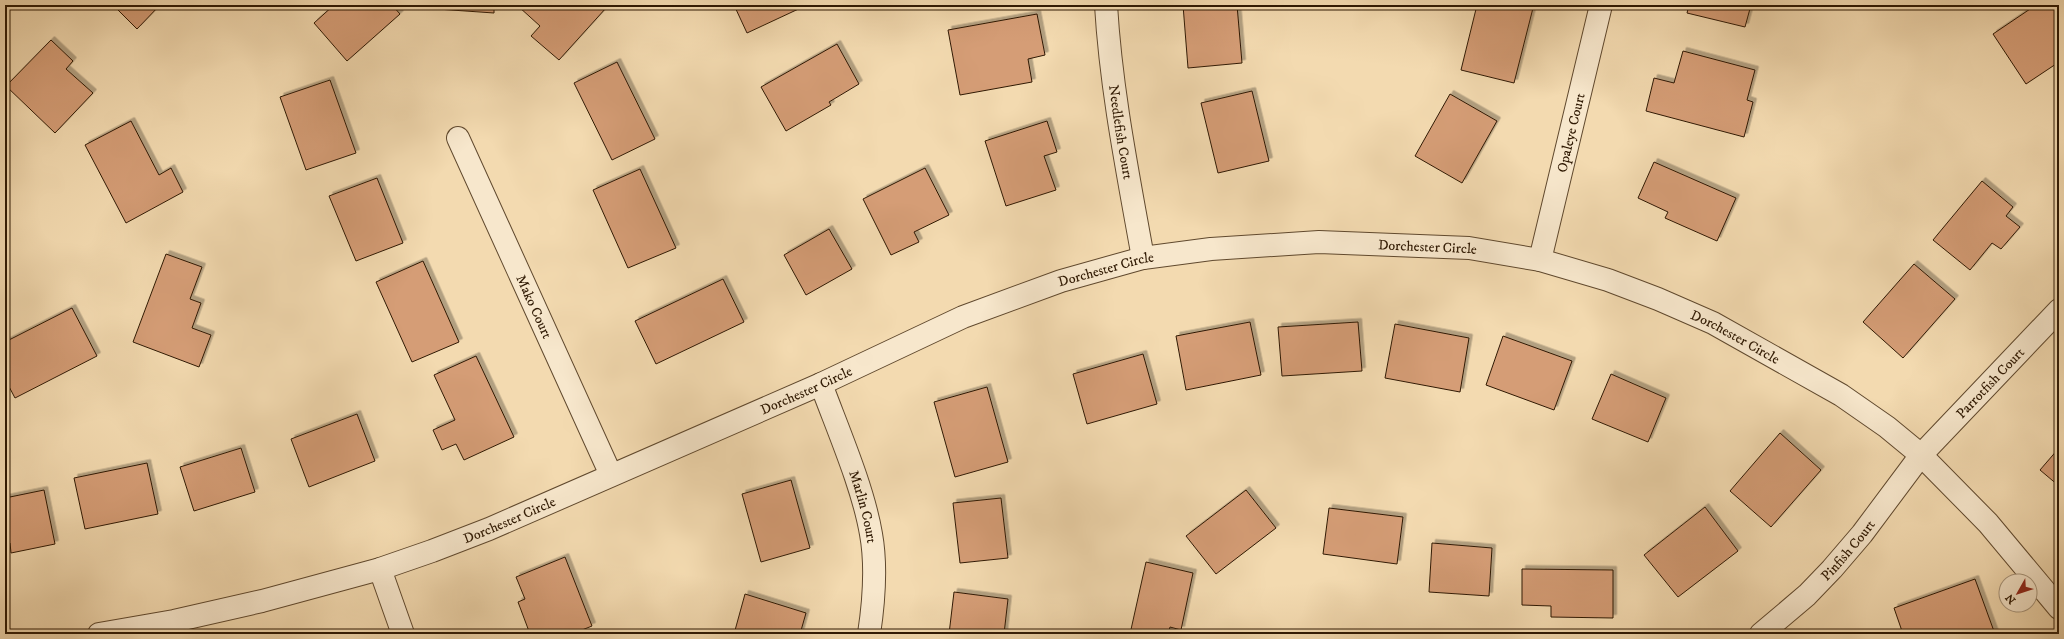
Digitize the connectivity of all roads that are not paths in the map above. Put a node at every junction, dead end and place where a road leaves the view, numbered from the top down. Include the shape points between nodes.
1 (1106, 5) edge
2 (1602, 5) edge
3 (458, 138) dead end
4 (1143, 258) junction
5 (1540, 260) junction
6 (2059, 310) edge
7 (821, 384) junction
8 (1921, 455) junction
9 (611, 475) junction
10 (380, 569) junction
11 (2059, 608) edge
12 (99, 634) edge
13 (403, 634) edge
14 (868, 634) edge
15 (1761, 634) edge

1 - 4 street, Needlefish Court via 1115,96
2 - 5 street, Opaleye Court
3 - 9 street, Mako Court
4 - 5 street, Dorchester Circle via 1211,249 1319,242 1469,248
4 - 7 street, Dorchester Circle via 1061,281 963,317
5 - 8 street, Dorchester Circle via 1608,280 1713,323 1841,395
6 - 8 street, Parrotfish Court
7 - 9 street, Dorchester Circle
7 - 14 street, Marlin Court via 852,470 871,534 874,586
8 - 11 street, Dorchester Circle via 1988,522
8 - 15 street, Pinfish Court via 1862,534 1832,568 1807,595
9 - 10 street, Dorchester Circle via 489,529
10 - 12 street, Dorchester Circle via 174,621
10 - 13 street

